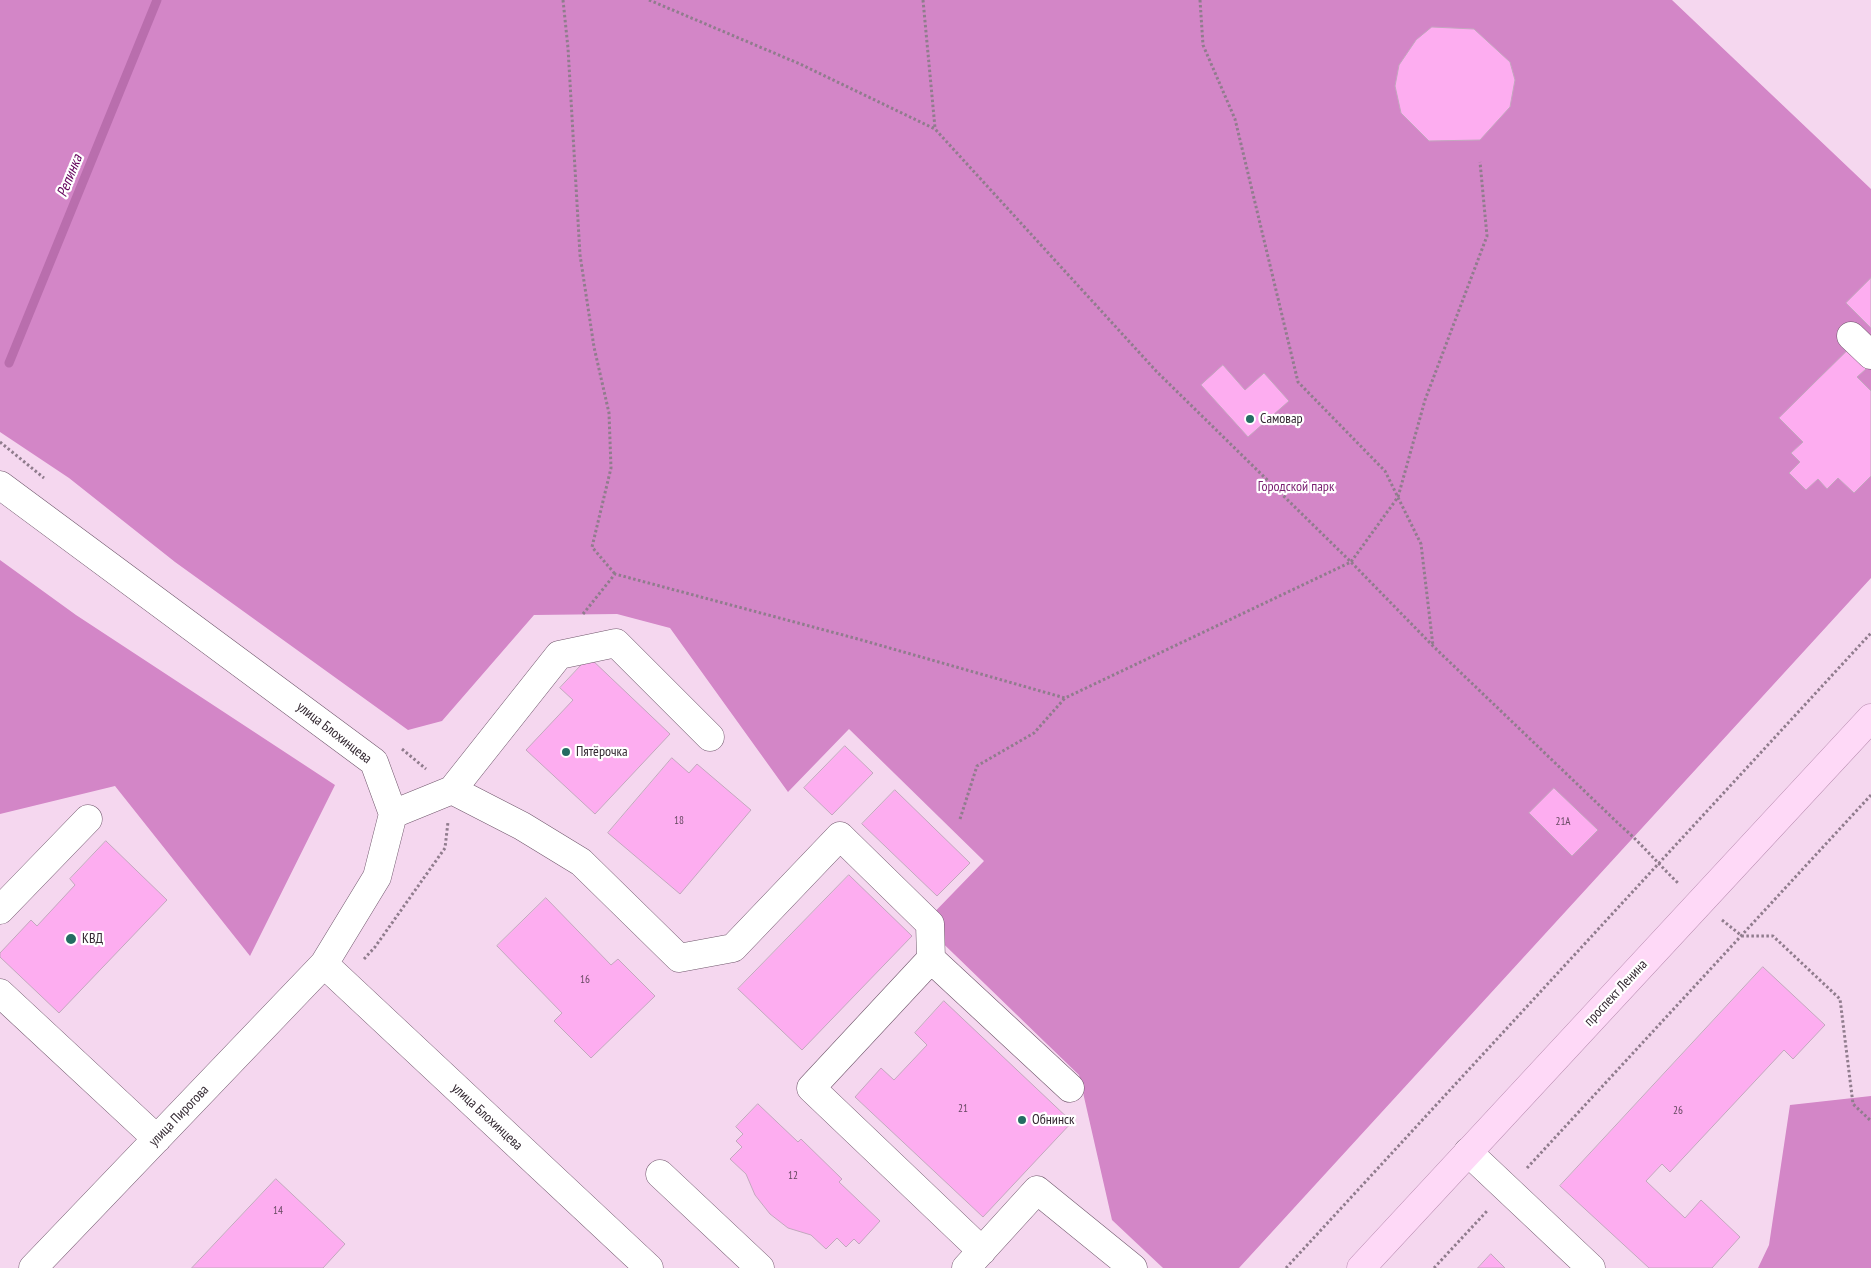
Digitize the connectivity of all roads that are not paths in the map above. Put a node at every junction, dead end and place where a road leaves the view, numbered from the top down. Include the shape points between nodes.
1 (1851, 336) dead end
2 (1871, 355) edge
3 (0, 485) edge
4 (1871, 718) edge
5 (710, 738) dead end
6 (452, 790) junction
7 (393, 814) junction
8 (88, 819) dead end
9 (0, 910) edge
10 (930, 959) junction
11 (324, 964) junction
12 (0, 993) edge
13 (1070, 1088) dead end
14 (157, 1139) junction
15 (1468, 1152) junction
16 (660, 1174) dead end
17 (974, 1259) edge
18 (33, 1268) edge
19 (649, 1268) edge
20 (760, 1268) edge
21 (1133, 1268) edge
22 (1361, 1268) edge
23 (1591, 1268) edge

1 - 2 street
3 - 7 street, улица Блохинцева via 374,762
4 - 15 main road, проспект Ленина
5 - 6 street via 616,643 559,655
6 - 7 street
6 - 10 street via 522,826 581,862 679,958 733,948 840,836 930,924
7 - 11 street via 377,877
8 - 9 street
10 - 13 street
10 - 17 street via 811,1088
11 - 14 street, улица Пирогова
11 - 19 street, улица Блохинцева
12 - 14 street
14 - 18 street, улица Пирогова
15 - 22 main road, проспект Ленина
15 - 23 street
16 - 20 street
17 - 21 street via 1037,1190

